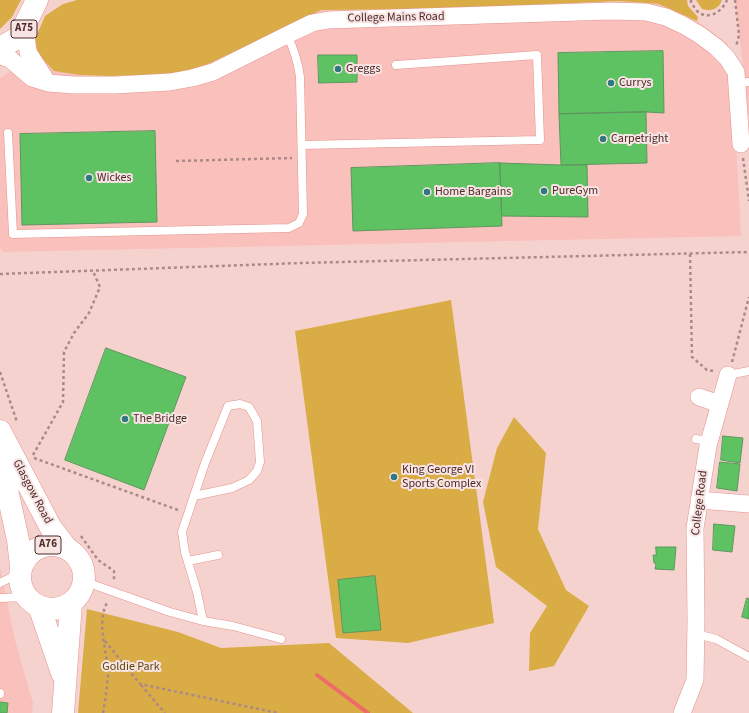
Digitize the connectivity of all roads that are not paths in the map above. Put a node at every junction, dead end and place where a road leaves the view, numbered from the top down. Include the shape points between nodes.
1 (47, 0) edge
2 (30, 14) edge
3 (287, 34) junction
4 (0, 48) edge
5 (0, 56) edge
6 (396, 65) dead end
7 (740, 79) edge
8 (48, 83) junction
9 (8, 133) dead end
10 (741, 144) road end
11 (302, 145) junction
12 (749, 371) edge
13 (728, 375) joint
14 (699, 398) dead end
15 (720, 404) junction
16 (6, 429) edge
17 (194, 496) junction
18 (699, 500) junction
19 (749, 504) edge
20 (67, 549) junction
21 (218, 555) dead end
22 (188, 562) junction
23 (21, 569) junction
24 (84, 582) junction
25 (0, 583) edge
26 (0, 598) edge
27 (33, 602) junction
28 (71, 603) junction
29 (203, 621) junction
30 (696, 634) junction
31 (281, 639) dead end
32 (749, 657) edge
33 (65, 682) junction
34 (64, 713) edge
35 (682, 713) edge

1 - 2 main road, A75
2 - 4 main road, A75 via 19,38
2 - 8 street via 28,52
3 - 7 street, College Mains Road via 312,23 328,20 646,12 666,17 700,35 727,58
3 - 8 street, College Mains Road via 213,72 192,78 115,85
3 - 11 lane via 298,63 300,77
5 - 8 street, College Mains Road via 10,59 32,78
6 - 11 lane via 537,55 540,140
7 - 10 street
9 - 11 lane via 13,234 289,228 299,223 303,214
12 - 13 lane
13 - 15 street, College Road
14 - 15 street
15 - 18 street, College Road via 703,440
16 - 20 main road, Glasgow Road / A76 via 50,528
16 - 23 main road, Glasgow Road / A76 via 3,471 18,540
17 - 17 lane via 228,406 240,404 249,407 257,421 260,462 257,472 249,480 232,488
17 - 22 lane via 182,532
18 - 19 street
18 - 30 street, College Road via 695,528
20 - 23 main road, A76 via 56,545 35,549
20 - 24 main road, A76 via 80,563
21 - 22 lane
22 - 29 lane
23 - 25 lane
23 - 27 main road, A76 via 22,590
24 - 28 main road, A76
24 - 29 lane
26 - 27 lane
27 - 28 main road via 47,609 64,607
27 - 33 main road, A76
28 - 33 main road, A76
29 - 31 lane
30 - 32 lane via 716,639
30 - 35 street, College Road via 695,680
33 - 34 main road, A76

